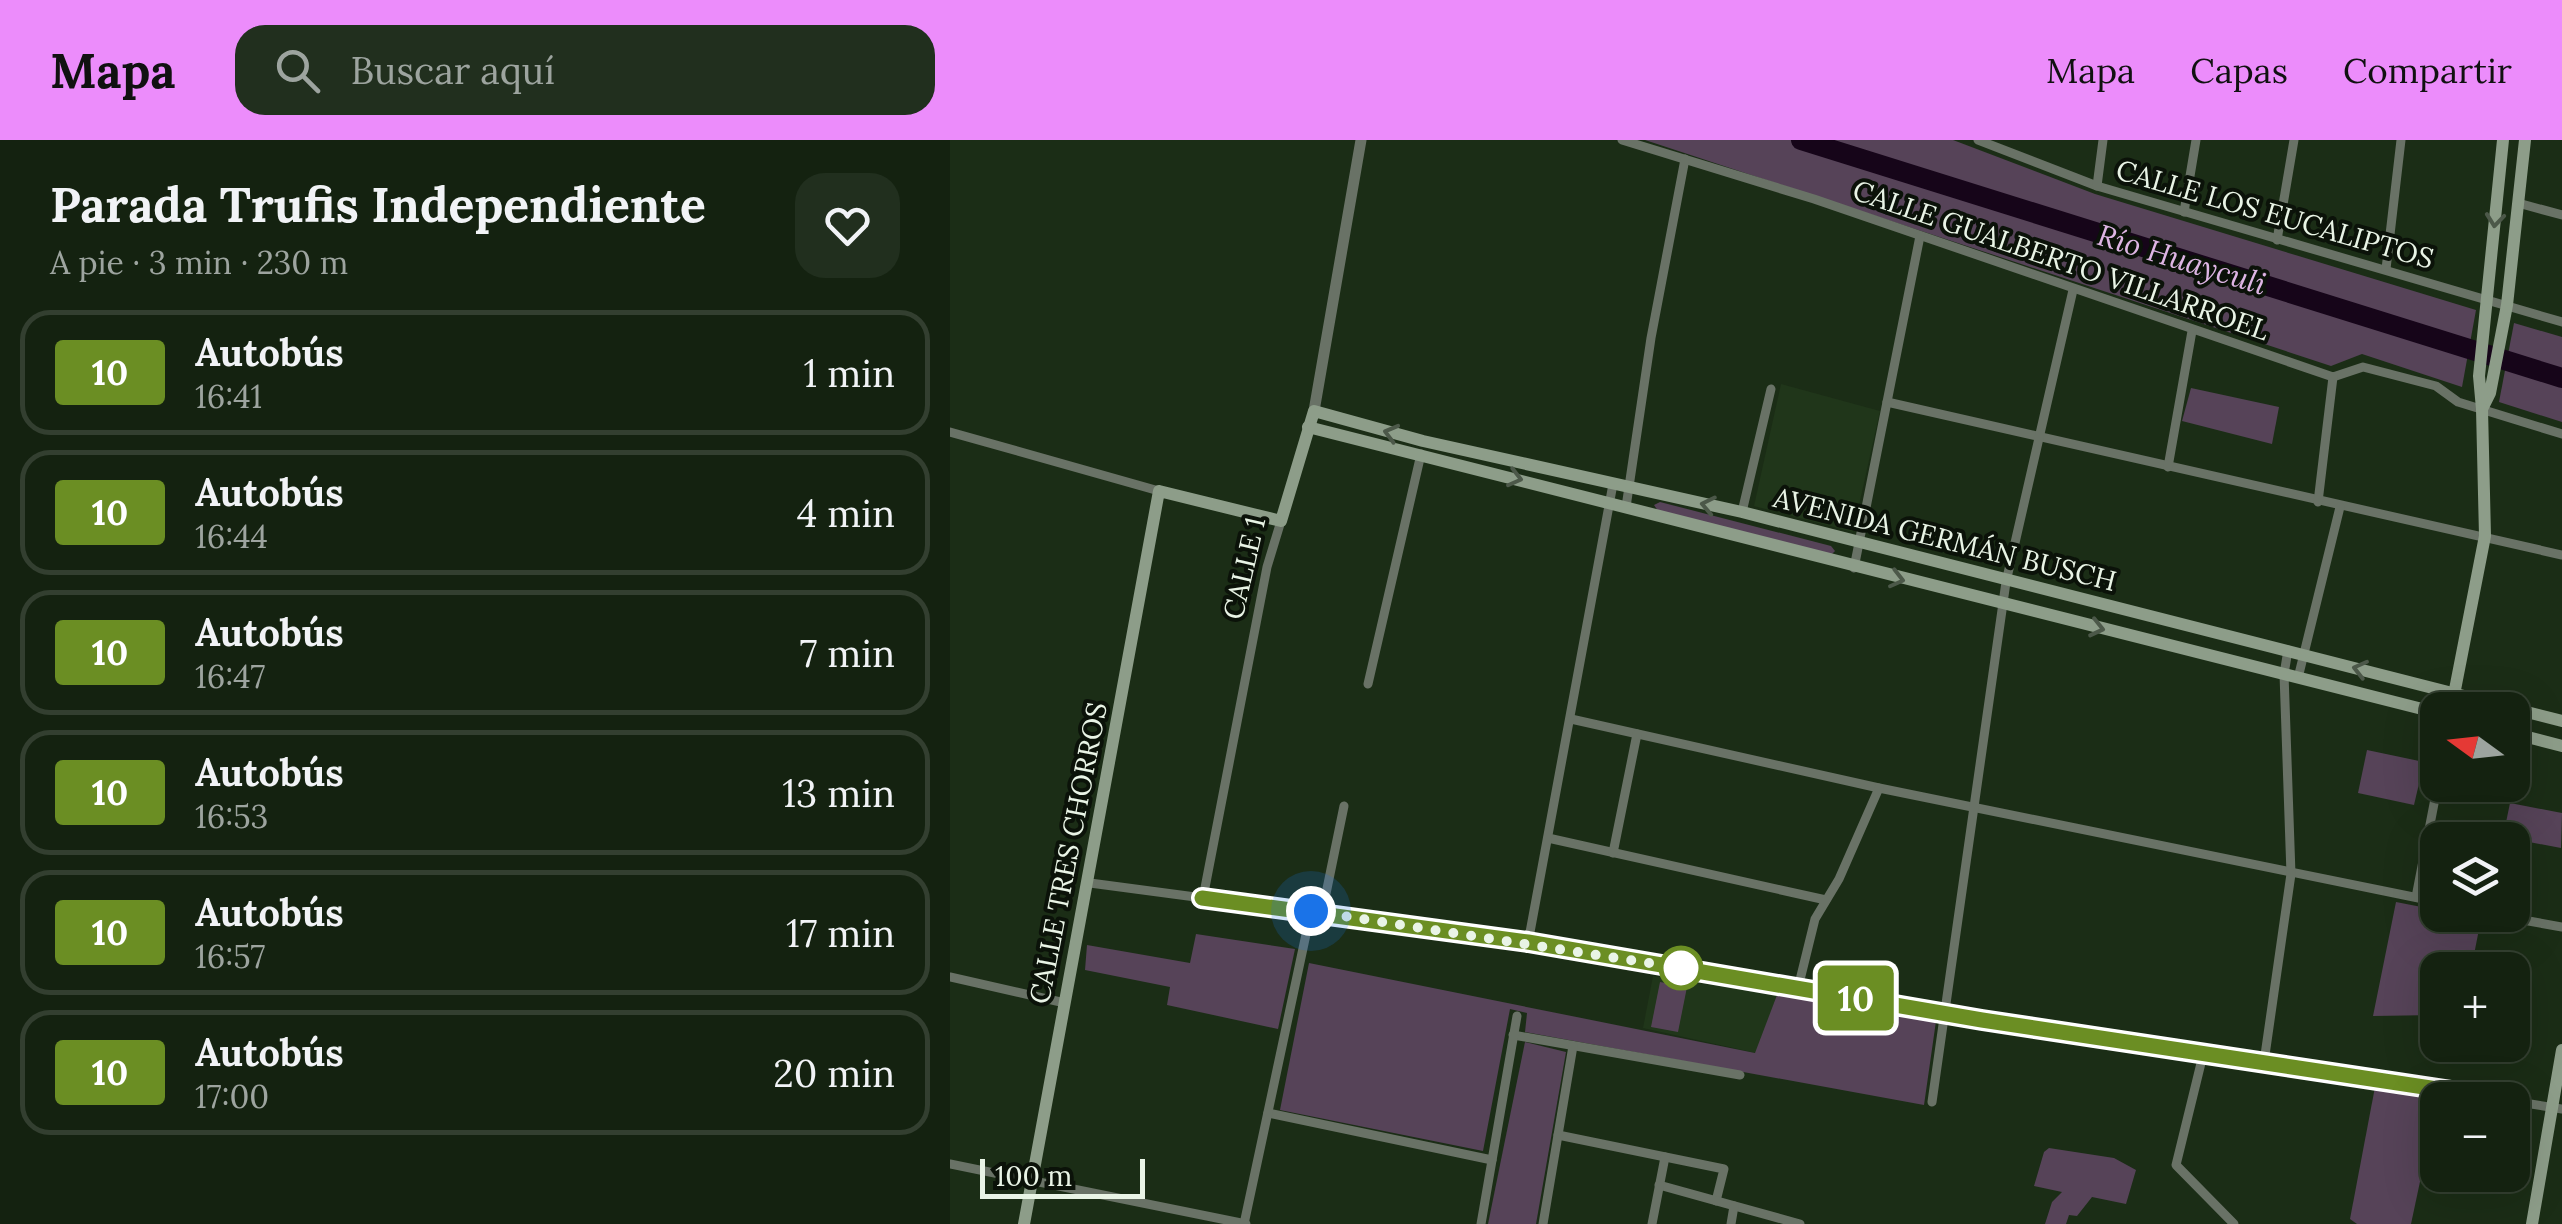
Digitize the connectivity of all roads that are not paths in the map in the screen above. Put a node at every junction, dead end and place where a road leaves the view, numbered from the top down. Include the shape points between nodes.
1 (1361, 140) edge
2 (1622, 140) edge
3 (1978, 140) edge
4 (2103, 140) edge
5 (2196, 140) edge
6 (2294, 140) edge
7 (2401, 140) edge
8 (2503, 140) edge
9 (2526, 140) edge
10 (1685, 159) junction
11 (2097, 186) junction
12 (2518, 204) junction
13 (2184, 212) junction
14 (2562, 215) edge
15 (1920, 236) junction
16 (2276, 240) junction
17 (2386, 269) junction
18 (2073, 290) junction
19 (2486, 300) junction
20 (2507, 305) junction
21 (2562, 322) edge
22 (2192, 331) junction
23 (2489, 351) junction
24 (2333, 377) junction
25 (1772, 389) dead end
26 (1887, 402) junction
27 (2482, 409) junction
28 (1314, 411) junction
29 (1308, 427) junction
30 (950, 432) edge
31 (2562, 434) edge
32 (2038, 438) junction
33 (1422, 448) junction
34 (2168, 467) junction
35 (1613, 484) junction
36 (1628, 488) junction
37 (1159, 491) junction
38 (1610, 502) junction
39 (2318, 502) junction
40 (1626, 507) junction
41 (2340, 507) junction
42 (1742, 512) junction
43 (1281, 520) junction
44 (2485, 536) junction
45 (1859, 543) junction
46 (2562, 555) edge
47 (1854, 568) junction
48 (2006, 582) junction
49 (2002, 605) junction
50 (2288, 650) junction
51 (2305, 655) junction
52 (2284, 674) junction
53 (2298, 678) junction
54 (1368, 684) dead end
55 (2450, 692) edge
56 (2454, 692) edge
57 (2420, 708) edge
58 (2530, 713) edge
59 (1571, 719) junction
60 (2562, 721) edge
61 (1637, 734) junction
62 (2530, 738) edge
63 (2562, 746) edge
64 (1880, 788) junction
65 (2434, 802) edge
66 (1344, 806) dead end
67 (1976, 807) junction
68 (1548, 838) junction
69 (1613, 853) junction
70 (2291, 874) junction
71 (1090, 882) junction
72 (2416, 897) junction
73 (1202, 898) junction
74 (2420, 898) edge
75 (1826, 900) junction
76 (1317, 912) junction
77 (2530, 921) edge
78 (2562, 927) edge
79 (1528, 942) junction
80 (950, 977) edge
81 (1798, 988) junction
82 (1065, 1002) junction
83 (1945, 1014) junction
84 (1516, 1016) dead end
85 (1514, 1036) junction
86 (1573, 1046) junction
87 (2562, 1050) edge
88 (2203, 1055) junction
89 (2264, 1062) junction
90 (1740, 1075) dead end
91 (2420, 1086) edge
92 (1932, 1102) dead end
93 (2530, 1103) edge
94 (2558, 1108) edge
95 (1268, 1113) junction
96 (1558, 1135) junction
97 (1665, 1157) junction
98 (1492, 1160) junction
99 (950, 1164) edge
100 (1032, 1180) junction
101 (1659, 1185) junction
102 (1716, 1201) junction
103 (1734, 1206) junction
104 (1024, 1224) edge
105 (1245, 1224) edge
106 (1481, 1224) edge
107 (1543, 1224) edge
108 (1652, 1224) edge
109 (1731, 1224) edge
110 (1800, 1224) edge
111 (2234, 1224) edge
112 (2532, 1224) edge

1 - 28 street, CALLE 1
2 - 10 street, CALLE GUALBERTO VILLARROEL
3 - 11 street, CALLE LOS EUCALIPTOS
4 - 11 street
5 - 13 street
6 - 16 street
7 - 17 street
8 -> 19 main road
9 - 12 main road
10 - 15 street, CALLE GUALBERTO VILLARROEL
10 - 36 street
11 - 13 street, CALLE LOS EUCALIPTOS
12 - 14 street
12 - 20 main road
13 - 16 street, CALLE LOS EUCALIPTOS
15 - 18 street, CALLE GUALBERTO VILLARROEL
15 - 26 street
16 - 17 street, CALLE LOS EUCALIPTOS
17 - 19 street, CALLE LOS EUCALIPTOS
18 - 22 street, CALLE GUALBERTO VILLARROEL
18 - 32 street
19 - 20 street, CALLE LOS EUCALIPTOS
19 - 23 main road
20 - 21 street, CALLE LOS EUCALIPTOS
20 - 23 main road
22 - 24 street, CALLE GUALBERTO VILLARROEL
22 - 34 street
23 - 27 main road
24 - 27 street, CALLE GUALBERTO VILLARROEL via 2363,367 2436,386
24 - 39 street
25 - 42 street
26 - 32 street
26 - 45 street
27 - 31 street, CALLE GUALBERTO VILLARROEL
27 - 44 main road
28 - 29 main road, CALLE 1
33 -> 28 main road, AVENIDA GERMÁN BUSCH
29 - 33 main road, AVENIDA GERMÁN BUSCH
29 - 43 main road, CALLE 1
30 - 37 street
32 - 34 street
32 - 48 street
33 - 35 main road, AVENIDA GERMÁN BUSCH
33 -> 38 main road, AVENIDA GERMÁN BUSCH
33 - 54 street
34 - 39 street
35 - 36 main road, AVENIDA GERMÁN BUSCH
35 - 38 street
36 - 40 street
42 -> 36 main road, AVENIDA GERMÁN BUSCH
37 - 43 main road
37 - 71 main road, CALLE TRES CHORROS
38 - 40 main road, AVENIDA GERMÁN BUSCH
38 - 59 street
39 - 41 street
40 - 47 main road, AVENIDA GERMÁN BUSCH
41 - 44 street
41 - 51 street
42 - 45 main road, AVENIDA GERMÁN BUSCH
43 - 73 street, CALLE 1
44 - 46 street
44 - 56 main road
45 - 47 street
45 - 48 main road, AVENIDA GERMÁN BUSCH
47 -> 49 main road, AVENIDA GERMÁN BUSCH
48 - 49 street
48 - 50 main road, AVENIDA GERMÁN BUSCH
49 -> 52 main road, AVENIDA GERMÁN BUSCH
49 - 67 street
50 - 51 main road, AVENIDA GERMÁN BUSCH
50 - 52 street
51 - 53 street
55 -> 51 main road, AVENIDA GERMÁN BUSCH
52 - 53 main road, AVENIDA GERMÁN BUSCH
52 - 70 street
53 - 57 main road, AVENIDA GERMÁN BUSCH
58 - 60 main road, AVENIDA GERMÁN BUSCH
59 - 61 street
59 - 68 street
61 - 64 street
61 - 69 street
62 - 63 main road
64 - 67 street
64 - 75 street
65 - 72 street
66 - 76 street
67 - 70 street
67 - 83 street
68 - 69 street
68 - 79 street
69 - 75 street
70 - 72 street
70 - 89 street
71 - 73 street
71 - 82 main road, CALLE TRES CHORROS
72 - 74 street
73 - 76 street
75 - 81 street via 1815,918
76 - 79 street
76 - 95 street
77 - 78 street
79 - 81 street
80 - 82 street
81 - 83 street
82 - 100 main road, CALLE TRES CHORROS
83 - 88 street
83 - 92 street
84 - 85 street
85 - 86 street
85 - 98 street
86 - 90 street
86 - 96 street
87 - 94 main road
88 - 89 street
88 - 111 street via 2176,1165
89 - 91 street
93 - 94 street
94 - 112 main road
95 - 98 street
95 - 105 street
96 - 97 street
96 - 107 street
97 - 101 street
97 - 102 street via 1724,1170
98 - 106 street
99 - 100 street
100 - 104 main road, CALLE TRES CHORROS
100 - 105 street
101 - 102 street
101 - 108 street
102 - 103 street
103 - 109 street
103 - 110 street

